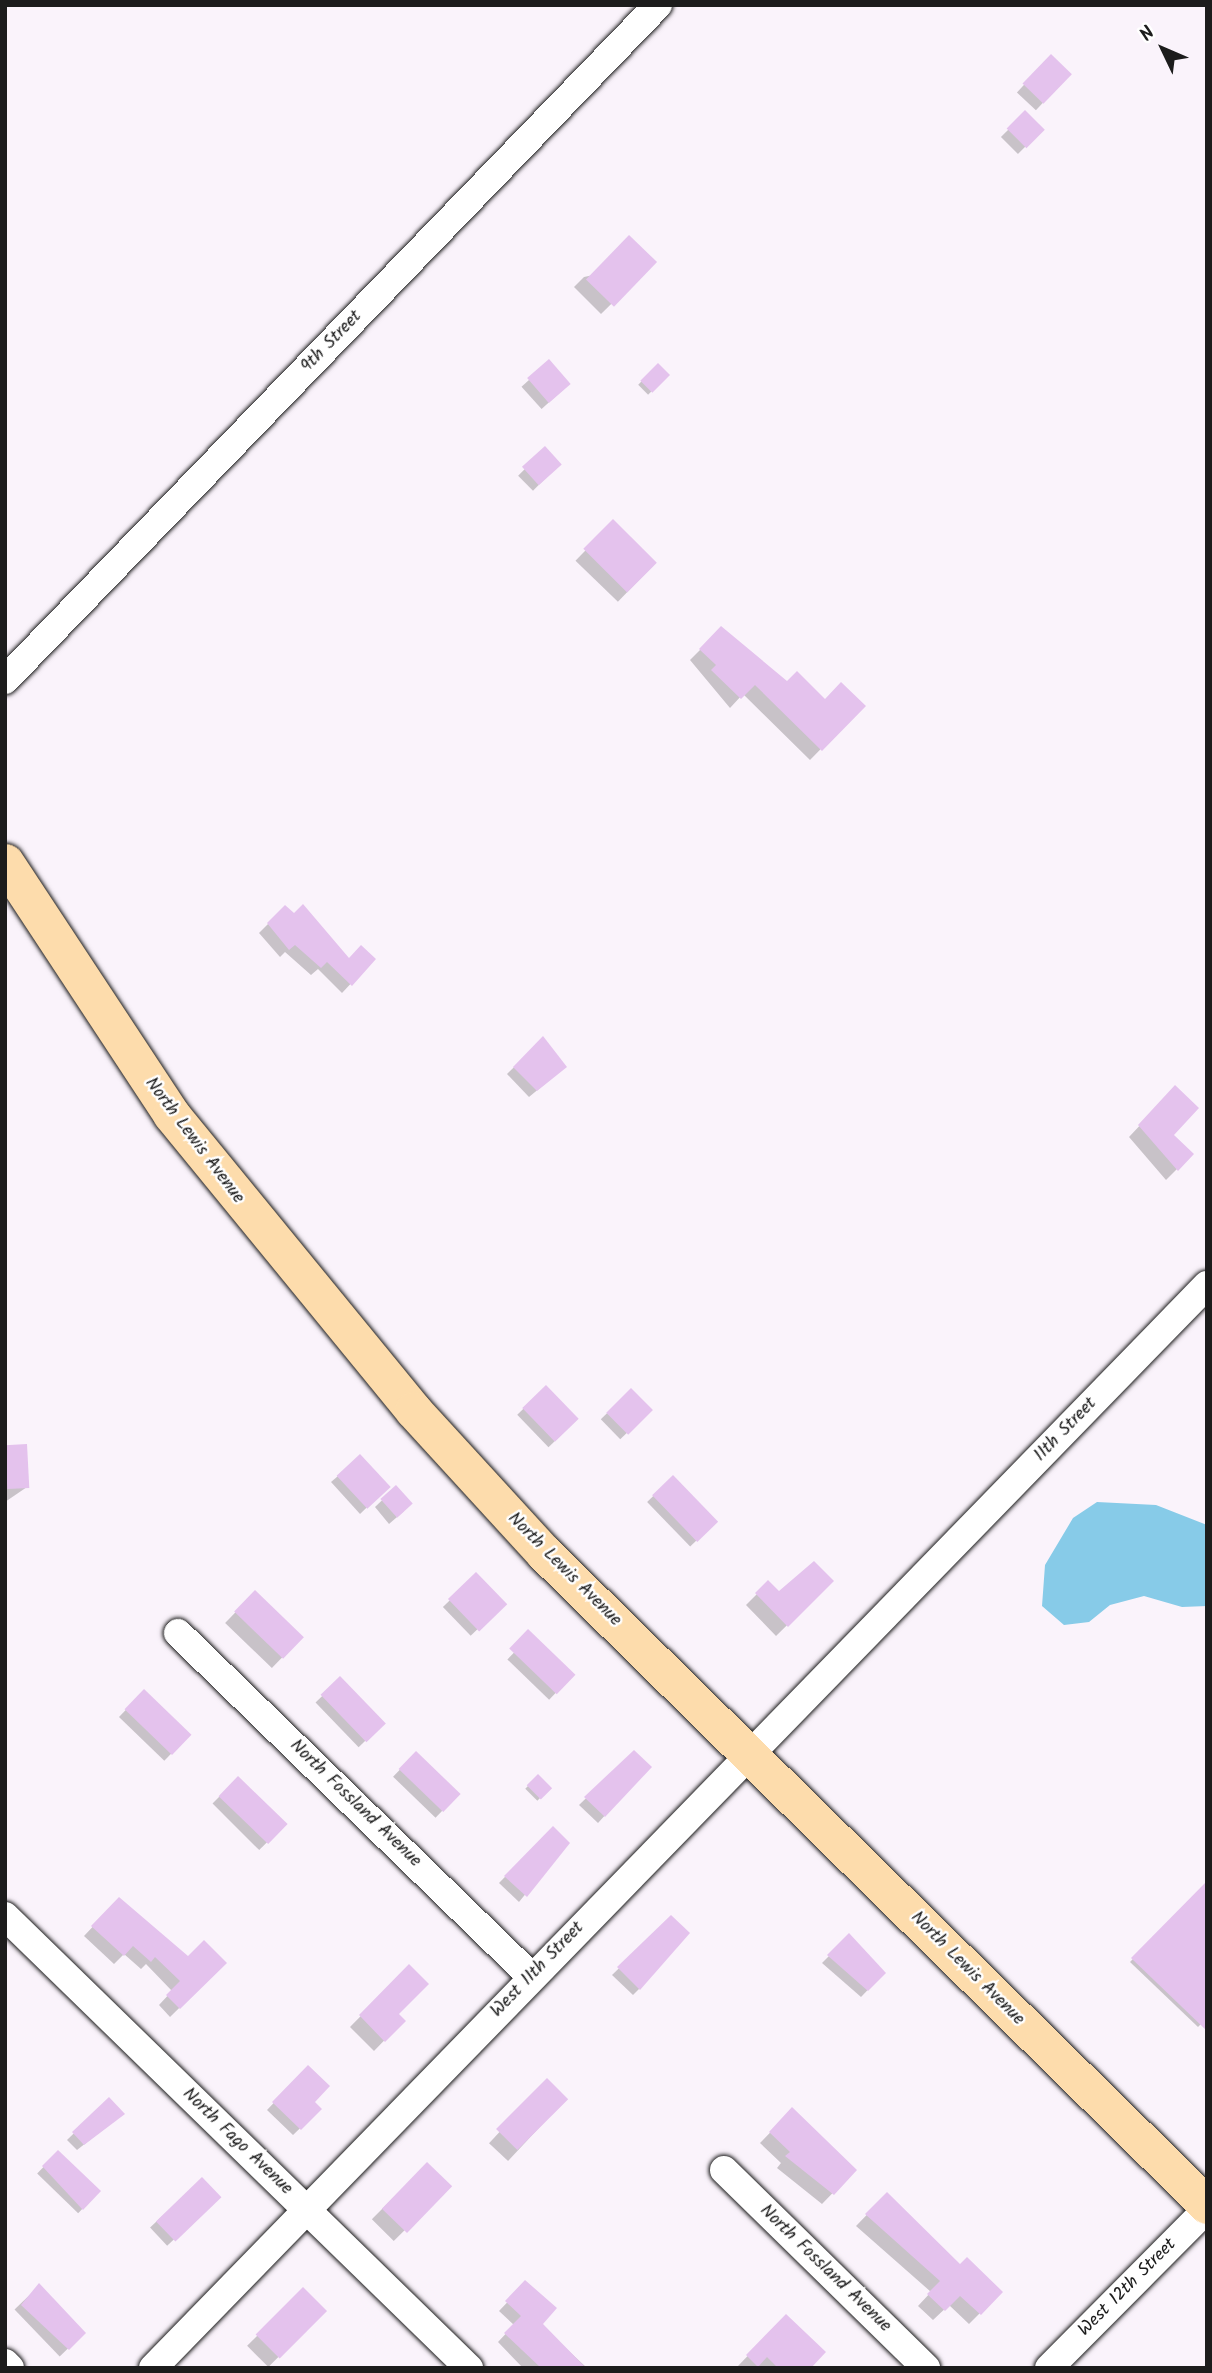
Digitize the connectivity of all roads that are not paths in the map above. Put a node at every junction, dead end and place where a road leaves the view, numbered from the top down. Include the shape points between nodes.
1 (658, 5) edge
2 (5, 680) edge
3 (5, 862) edge
4 (1207, 1285) edge
5 (926, 1574) joint
6 (178, 1633) dead end
7 (752, 1753) junction
8 (5, 1916) edge
9 (531, 1976) junction
10 (724, 2170) dead end
11 (1207, 2207) edge
12 (305, 2209) junction
13 (5, 2363) edge
14 (10, 2368) edge
15 (153, 2368) edge
16 (469, 2368) edge
17 (926, 2368) edge
18 (1049, 2368) edge

1 - 2 street, 9th Street
3 - 7 main road, North Lewis Avenue via 171,1114 296,1273 544,1553
4 - 5 street, 11th Street
5 - 7 street, West 11th Street
6 - 9 street, North Fossland Avenue
7 - 9 street, West 11th Street
7 - 11 main road, North Lewis Avenue
8 - 12 street, North Fago Avenue
9 - 12 street, West 11th Street
10 - 17 street, North Fossland Avenue
11 - 18 street, West 12th Street
12 - 15 street, West 11th Street
12 - 16 street, North Fago Avenue
13 - 14 street

